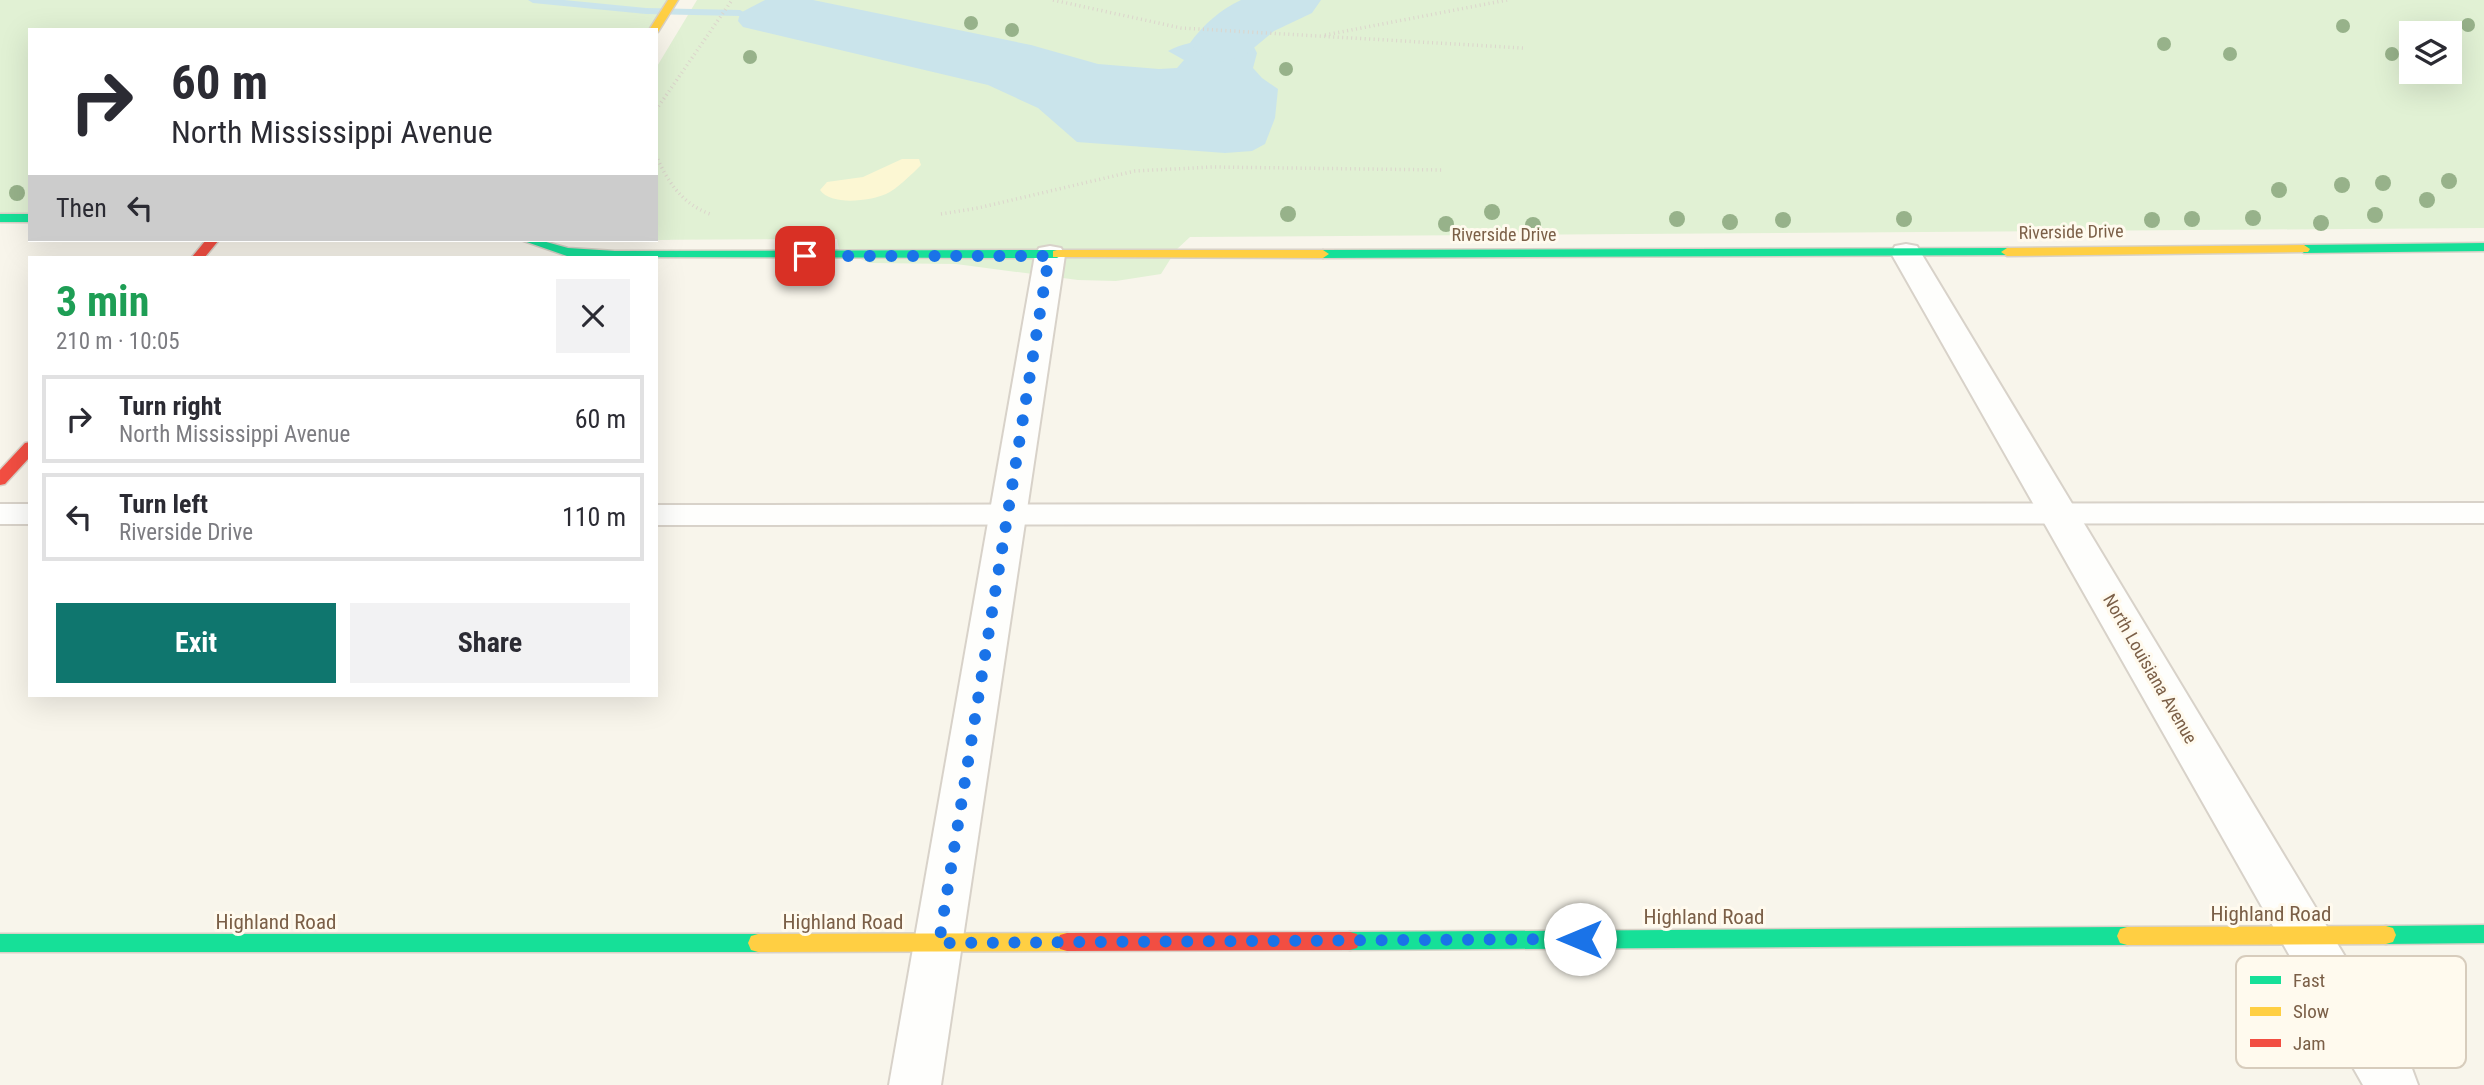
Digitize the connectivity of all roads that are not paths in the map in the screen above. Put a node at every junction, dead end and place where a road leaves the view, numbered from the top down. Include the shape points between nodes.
1 (673, 0) edge
2 (655, 28) edge
3 (0, 218) edge
4 (28, 218) edge
5 (211, 242) edge
6 (534, 242) edge
7 (2484, 247) edge
8 (1906, 253) junction
9 (199, 256) edge
10 (615, 256) edge
11 (615, 256) edge
12 (658, 256) edge
13 (658, 256) edge
14 (1049, 256) junction
15 (28, 449) edge
16 (0, 481) edge
17 (2484, 513) edge
18 (0, 514) edge
19 (28, 514) edge
20 (2059, 514) junction
21 (658, 515) edge
22 (1008, 515) junction
23 (2484, 934) edge
24 (2305, 935) junction
25 (0, 943) edge
26 (939, 943) junction
27 (2317, 956) edge
28 (2382, 1068) edge
29 (915, 1085) edge
30 (2392, 1085) edge

1 - 2 street
3 - 4 street
5 - 9 street
6 - 10 street, Riverside Drive via 567,252
7 - 8 street, Riverside Drive
8 - 14 street, Riverside Drive
8 - 20 street, North Louisiana Avenue
11 - 12 street, Riverside Drive
13 - 14 street, Riverside Drive
14 - 22 street
15 - 16 street
17 - 20 lane
18 - 19 lane
20 - 22 lane
20 - 24 street, North Louisiana Avenue
21 - 22 lane
22 - 26 street
23 - 24 street, Highland Road
24 - 26 street, Highland Road
24 - 27 street, North Louisiana Avenue
25 - 26 street, Highland Road
26 - 29 street
28 - 30 street, North Louisiana Avenue

